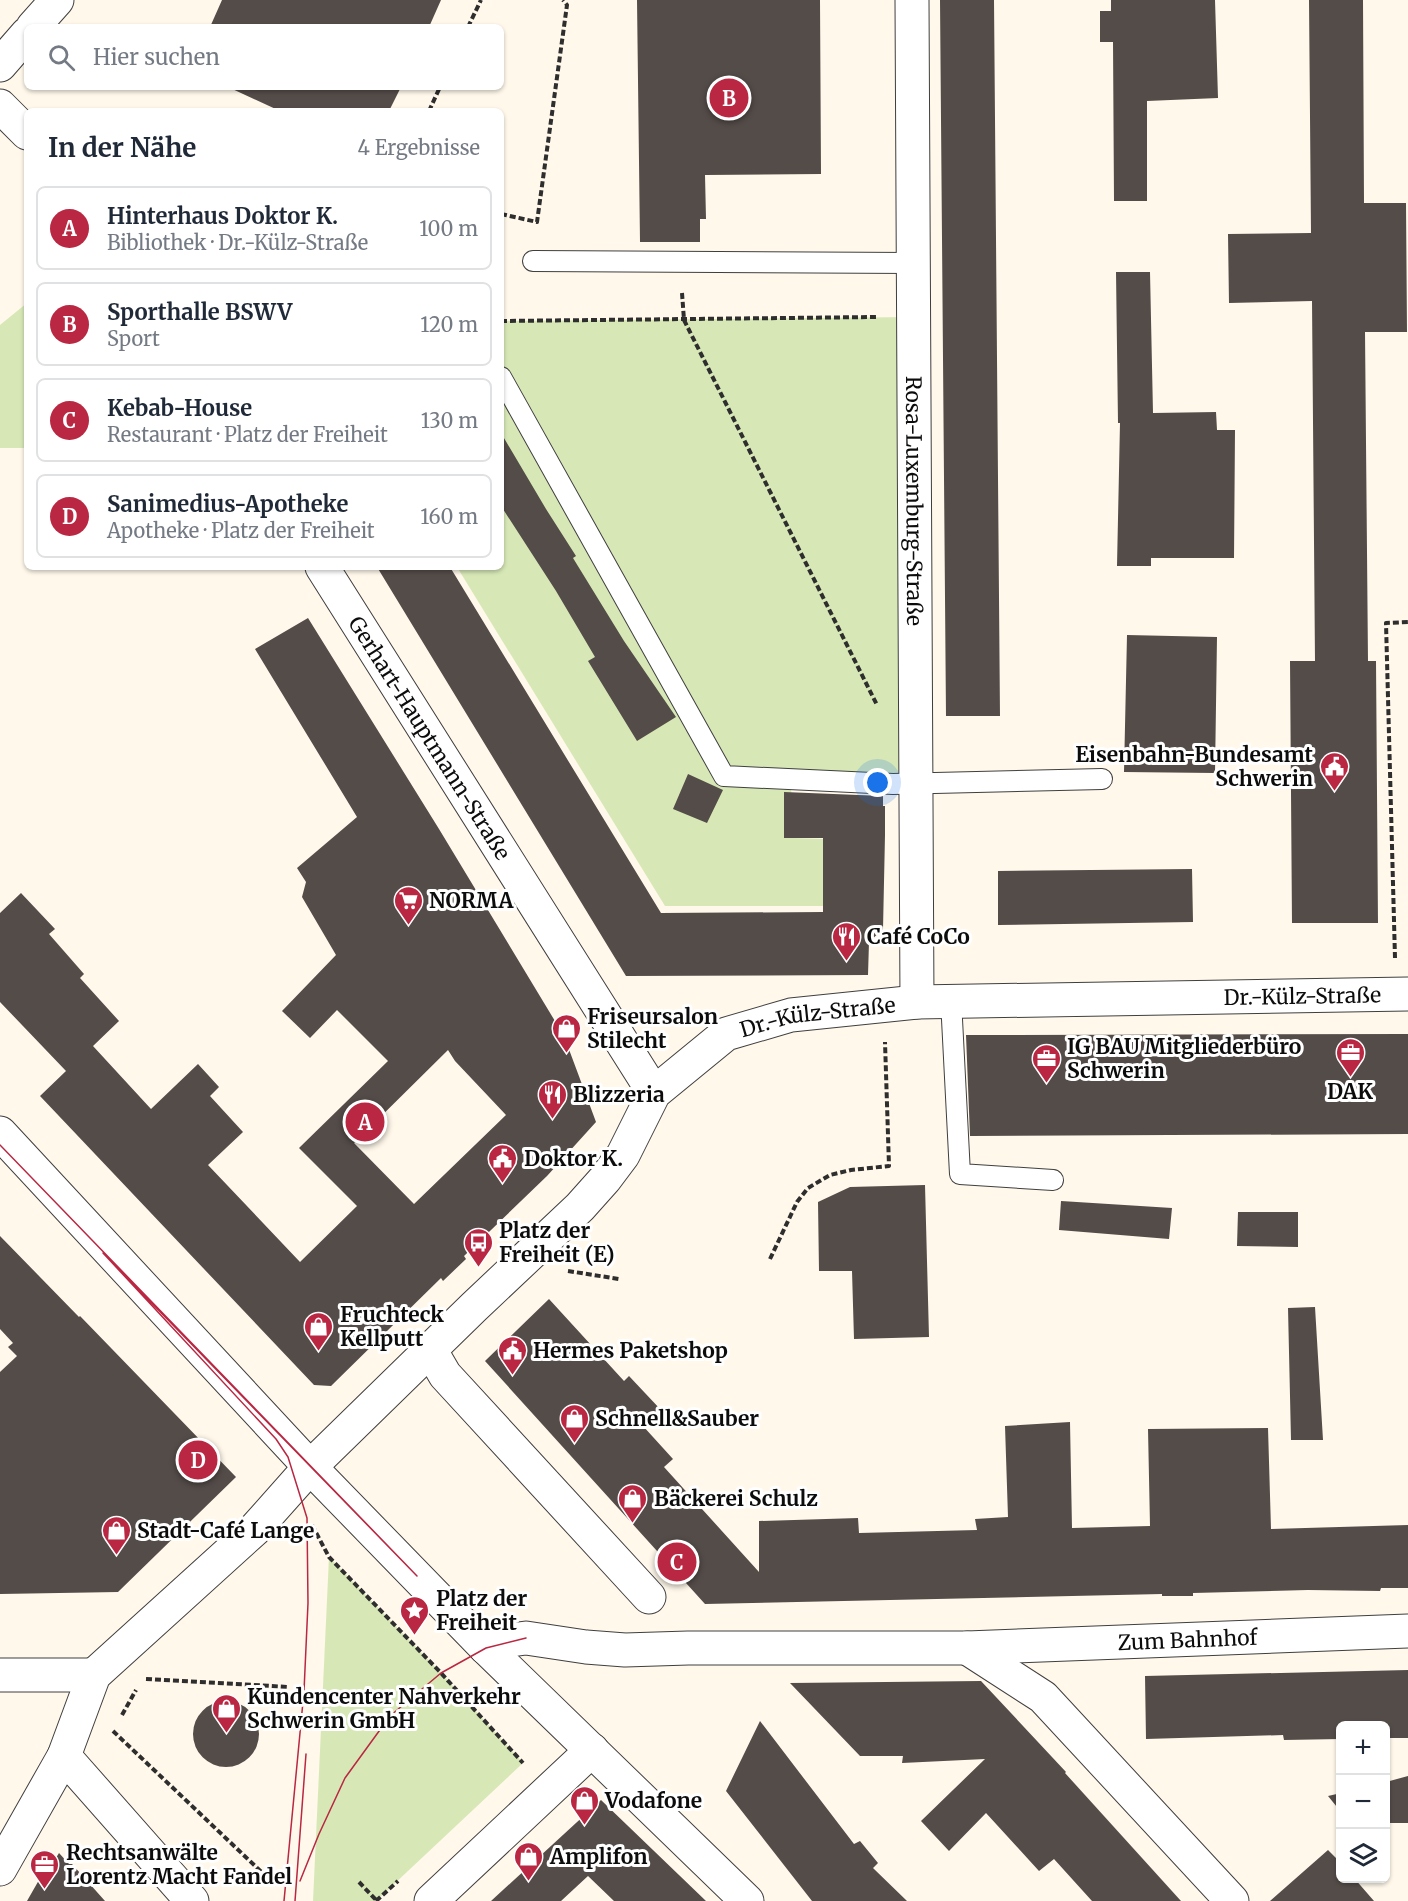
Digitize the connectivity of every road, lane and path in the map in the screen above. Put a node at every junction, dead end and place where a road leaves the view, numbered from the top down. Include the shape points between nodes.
1 (57, 0) edge
2 (481, 0) edge
3 (563, 0) edge
4 (912, 0) edge
5 (36, 24) edge
6 (469, 24) edge
7 (24, 37) edge
8 (0, 64) edge
9 (439, 90) edge
10 (0, 106) edge
11 (430, 108) edge
12 (24, 130) edge
13 (504, 215) edge
14 (533, 261) dead end
15 (913, 264) junction
16 (914, 317) junction
17 (684, 320) junction
18 (504, 321) edge
19 (504, 381) edge
20 (324, 570) edge
21 (1408, 622) edge
22 (879, 710) dead end
23 (1102, 779) dead end
24 (916, 784) junction
25 (1402, 995) edge
26 (951, 1000) junction
27 (917, 1002) junction
28 (884, 1005) junction
29 (654, 1093) junction
30 (0, 1132) edge
31 (1053, 1180) dead end
32 (770, 1259) dead end
33 (562, 1270) dead end
34 (619, 1279) dead end
35 (431, 1351) junction
36 (310, 1467) junction
37 (307, 1518) dead end
38 (649, 1597) dead end
39 (1408, 1631) edge
40 (486, 1648) junction
41 (967, 1648) junction
42 (0, 1675) edge
43 (94, 1675) junction
44 (142, 1679) dead end
45 (289, 1687) dead end
46 (136, 1689) dead end
47 (118, 1720) dead end
48 (113, 1731) dead end
49 (592, 1749) junction
50 (64, 1756) junction
51 (548, 1790) junction
52 (0, 1869) edge
53 (272, 1882) dead end
54 (359, 1882) dead end
55 (192, 1901) edge
56 (376, 1901) edge
57 (431, 1901) edge
58 (747, 1901) edge
59 (1232, 1901) edge

1 - 5 street
2 - 6 path
3 - 13 path via 567,5 537,222
4 - 15 street, Rosa-Luxemburg-Straße
7 - 8 street
9 - 11 path
10 - 12 street
14 - 15 lane
15 - 16 street, Rosa-Luxemburg-Straße
16 - 17 path
16 - 24 street, Rosa-Luxemburg-Straße
17 - 18 path
17 - 22 path
19 - 24 lane via 724,776
20 - 29 street, Gerhart-Hauptmann-Straße
21 - 25 path via 1386,623
23 - 24 lane
24 - 27 street, Rosa-Luxemburg-Straße
25 - 26 street, Dr.-Külz-Straße
26 - 27 street, Dr.-Külz-Straße
26 - 31 lane via 960,1174
27 - 28 street, Dr.-Külz-Straße
28 - 29 street, Dr.-Külz-Straße via 791,1015 726,1034
28 - 32 path via 889,1166 830,1175 808,1188 797,1202
29 - 35 street, Dr.-Külz-Straße via 623,1155 605,1179
30 - 36 street
33 - 34 path
35 - 36 street, Dr.-Külz-Straße
35 - 38 street via 445,1375
36 - 40 street
36 - 43 street via 254,1530
37 - 51 path via 329,1557
39 - 41 street, Zum Bahnhof
40 - 41 street, Zum Bahnhof via 526,1638 625,1650
40 - 49 street
41 - 59 street via 1043,1697
42 - 43 street
43 - 50 street
44 - 45 path
46 - 47 path
48 - 53 path
49 - 51 street
49 - 58 street
50 - 52 street
50 - 55 street
51 - 57 street
54 - 56 path

